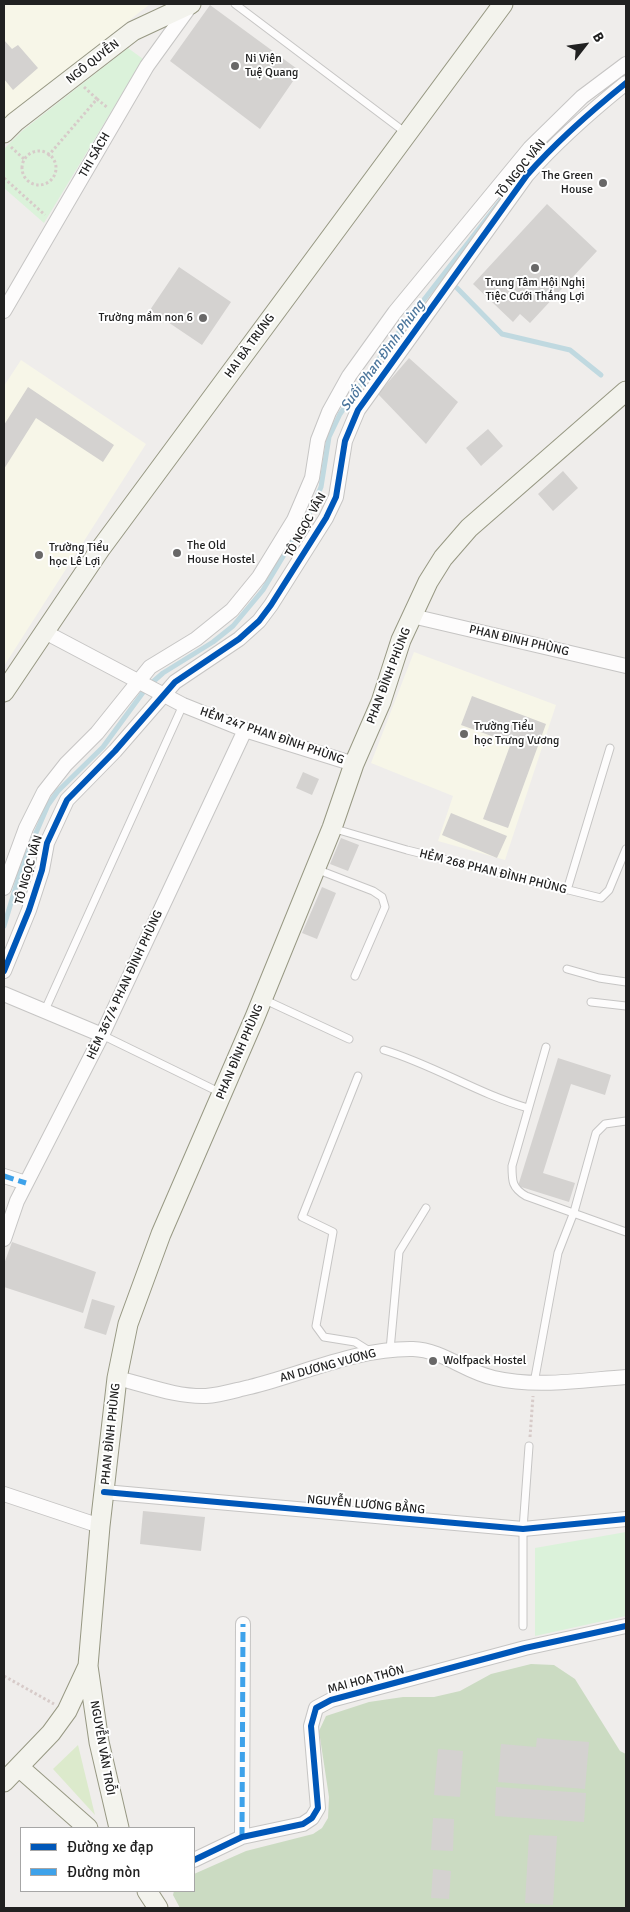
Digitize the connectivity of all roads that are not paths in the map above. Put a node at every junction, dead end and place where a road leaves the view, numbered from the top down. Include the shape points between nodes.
1 (192, 4) edge
2 (235, 4) edge
3 (503, 4) edge
4 (626, 64) edge
5 (626, 83) edge
6 (4, 133) edge
7 (406, 134) junction
8 (4, 311) edge
9 (624, 397) edge
10 (412, 616) junction
11 (44, 631) junction
12 (626, 666) edge
13 (137, 682) junction
14 (4, 692) edge
15 (161, 694) junction
16 (183, 705) junction
17 (245, 730) junction
18 (610, 748) dead end
19 (354, 764) junction
20 (332, 828) junction
21 (626, 849) edge
22 (315, 868) junction
23 (4, 888) edge
24 (566, 890) junction
25 (567, 969) dead end
26 (4, 971) edge
27 (355, 976) dead end
28 (626, 982) edge
29 (4, 994) edge
30 (263, 999) junction
31 (591, 1002) dead end
32 (626, 1006) edge
33 (45, 1010) junction
34 (102, 1035) junction
35 (349, 1039) dead end
36 (546, 1046) dead end
37 (384, 1050) dead end
38 (358, 1076) dead end
39 (222, 1094) junction
40 (528, 1108) junction
41 (626, 1121) edge
42 (4, 1176) edge
43 (26, 1183) junction
44 (426, 1208) dead end
45 (574, 1212) junction
46 (626, 1232) edge
47 (4, 1239) edge
48 (390, 1350) junction
49 (373, 1354) junction
50 (626, 1377) edge
51 (117, 1378) junction
52 (534, 1383) junction
53 (529, 1446) road end
54 (104, 1492) junction
55 (4, 1494) edge
56 (626, 1519) edge
57 (100, 1526) junction
58 (523, 1529) junction
59 (243, 1624) dead end
60 (523, 1626) dead end
61 (626, 1626) edge
62 (88, 1666) junction
63 (9, 1776) edge
64 (86, 1827) edge
65 (119, 1827) edge
66 (242, 1837) junction
67 (195, 1860) edge
68 (148, 1892) edge
69 (158, 1908) edge

1 - 6 main road, NGÔ QUYỀN via 133,31
1 - 8 street, THI SÁCH via 147,66
2 - 7 lane
3 - 7 main road, HAI BÀ TRƯNG
4 - 13 street, TÔ NGỌC VÂN via 582,97 530,148 389,320 349,376 329,412 318,440 312,478 294,520 259,577 232,610 196,639 150,667
5 - 15 street, TÔ NGỌC VÂN via 586,115 527,175 358,410 346,441 336,497 321,526 259,621
7 - 11 main road, HAI BÀ TRƯNG via 101,548
9 - 10 main road, PHAN ĐÌNH PHÙNG via 470,528 443,558
10 - 12 street, PHAN ĐINH PHÙNG
10 - 19 main road, PHAN ĐÌNH PHÙNG via 381,702
11 - 13 street, HẺM 247 PHAN ĐÌNH PHÙNG
11 - 14 main road, HAI BÀ TRƯNG
13 - 15 street, HẺM 247 PHAN ĐÌNH PHÙNG
13 - 23 street, TÔ NGỌC VÂN via 44,792 26,828
15 - 16 street, HẺM 247 PHAN ĐÌNH PHÙNG
15 - 26 street, TÔ NGỌC VÂN via 115,751 67,800 47,843 29,910
16 - 17 street, HẺM 247 PHAN ĐÌNH PHÙNG
16 - 33 lane
17 - 19 street, HẺM 247 PHAN ĐÌNH PHÙNG
17 - 34 street, HẺM 367/4 PHAN ĐÌNH PHÙNG
18 - 24 lane
19 - 20 main road, PHAN ĐÌNH PHÙNG
20 - 22 main road, PHAN ĐÌNH PHÙNG
20 - 24 lane, HẺM 268 PHAN ĐÌNH PHÙNG
21 - 24 lane, HẺM 268 PHAN ĐÌNH PHÙNG via 609,890 601,898
22 - 27 lane via 382,897 385,907
22 - 30 main road, PHAN ĐÌNH PHÙNG
25 - 28 lane
29 - 33 street
30 - 35 lane
30 - 39 main road, PHAN ĐÌNH PHÙNG
31 - 32 lane
33 - 34 street
34 - 39 lane
34 - 43 street, HẺM 367/4 PHAN ĐÌNH PHÙNG
36 - 40 lane
37 - 40 lane via 411,1058 501,1100
38 - 49 lane via 302,1217 333,1232 316,1326 324,1337 356,1342
39 - 51 main road, PHAN ĐÌNH PHÙNG via 138,1291
40 - 45 lane via 512,1166 515,1190
41 - 45 lane via 605,1124 596,1133
42 - 43 street
43 - 47 street, HẺM 367/4 PHAN ĐÌNH PHÙNG via 16,1201
44 - 48 lane via 399,1252
45 - 46 lane
45 - 52 lane via 558,1253
48 - 49 street, AN DƯƠNG VƯƠNG
48 - 52 street, AN DƯƠNG VƯƠNG via 438,1353 492,1378
49 - 51 street, AN DƯƠNG VƯƠNG via 208,1396 188,1395
50 - 52 street, AN DƯƠNG VƯƠNG
51 - 54 main road, PHAN ĐÌNH PHÙNG
53 - 58 lane
54 - 57 main road, PHAN ĐÌNH PHÙNG
54 - 58 street, NGUYỄN LƯƠNG BẰNG
55 - 57 street
56 - 58 street, NGUYỄN LƯƠNG BẰNG
57 - 62 main road, PHAN ĐÌNH PHÙNG
58 - 60 lane
59 - 66 street
61 - 66 street, MAI HOA THÔN via 525,1648 331,1700 316,1708 311,1726 318,1808 303,1824
62 - 63 main road, PHAN ĐÌNH PHÙNG via 67,1711 51,1733
62 - 65 main road, NGUYỄN VĂN TRỖI via 99,1742
63 - 64 main road
66 - 67 street, MAI HOA THÔN
68 - 69 main road

